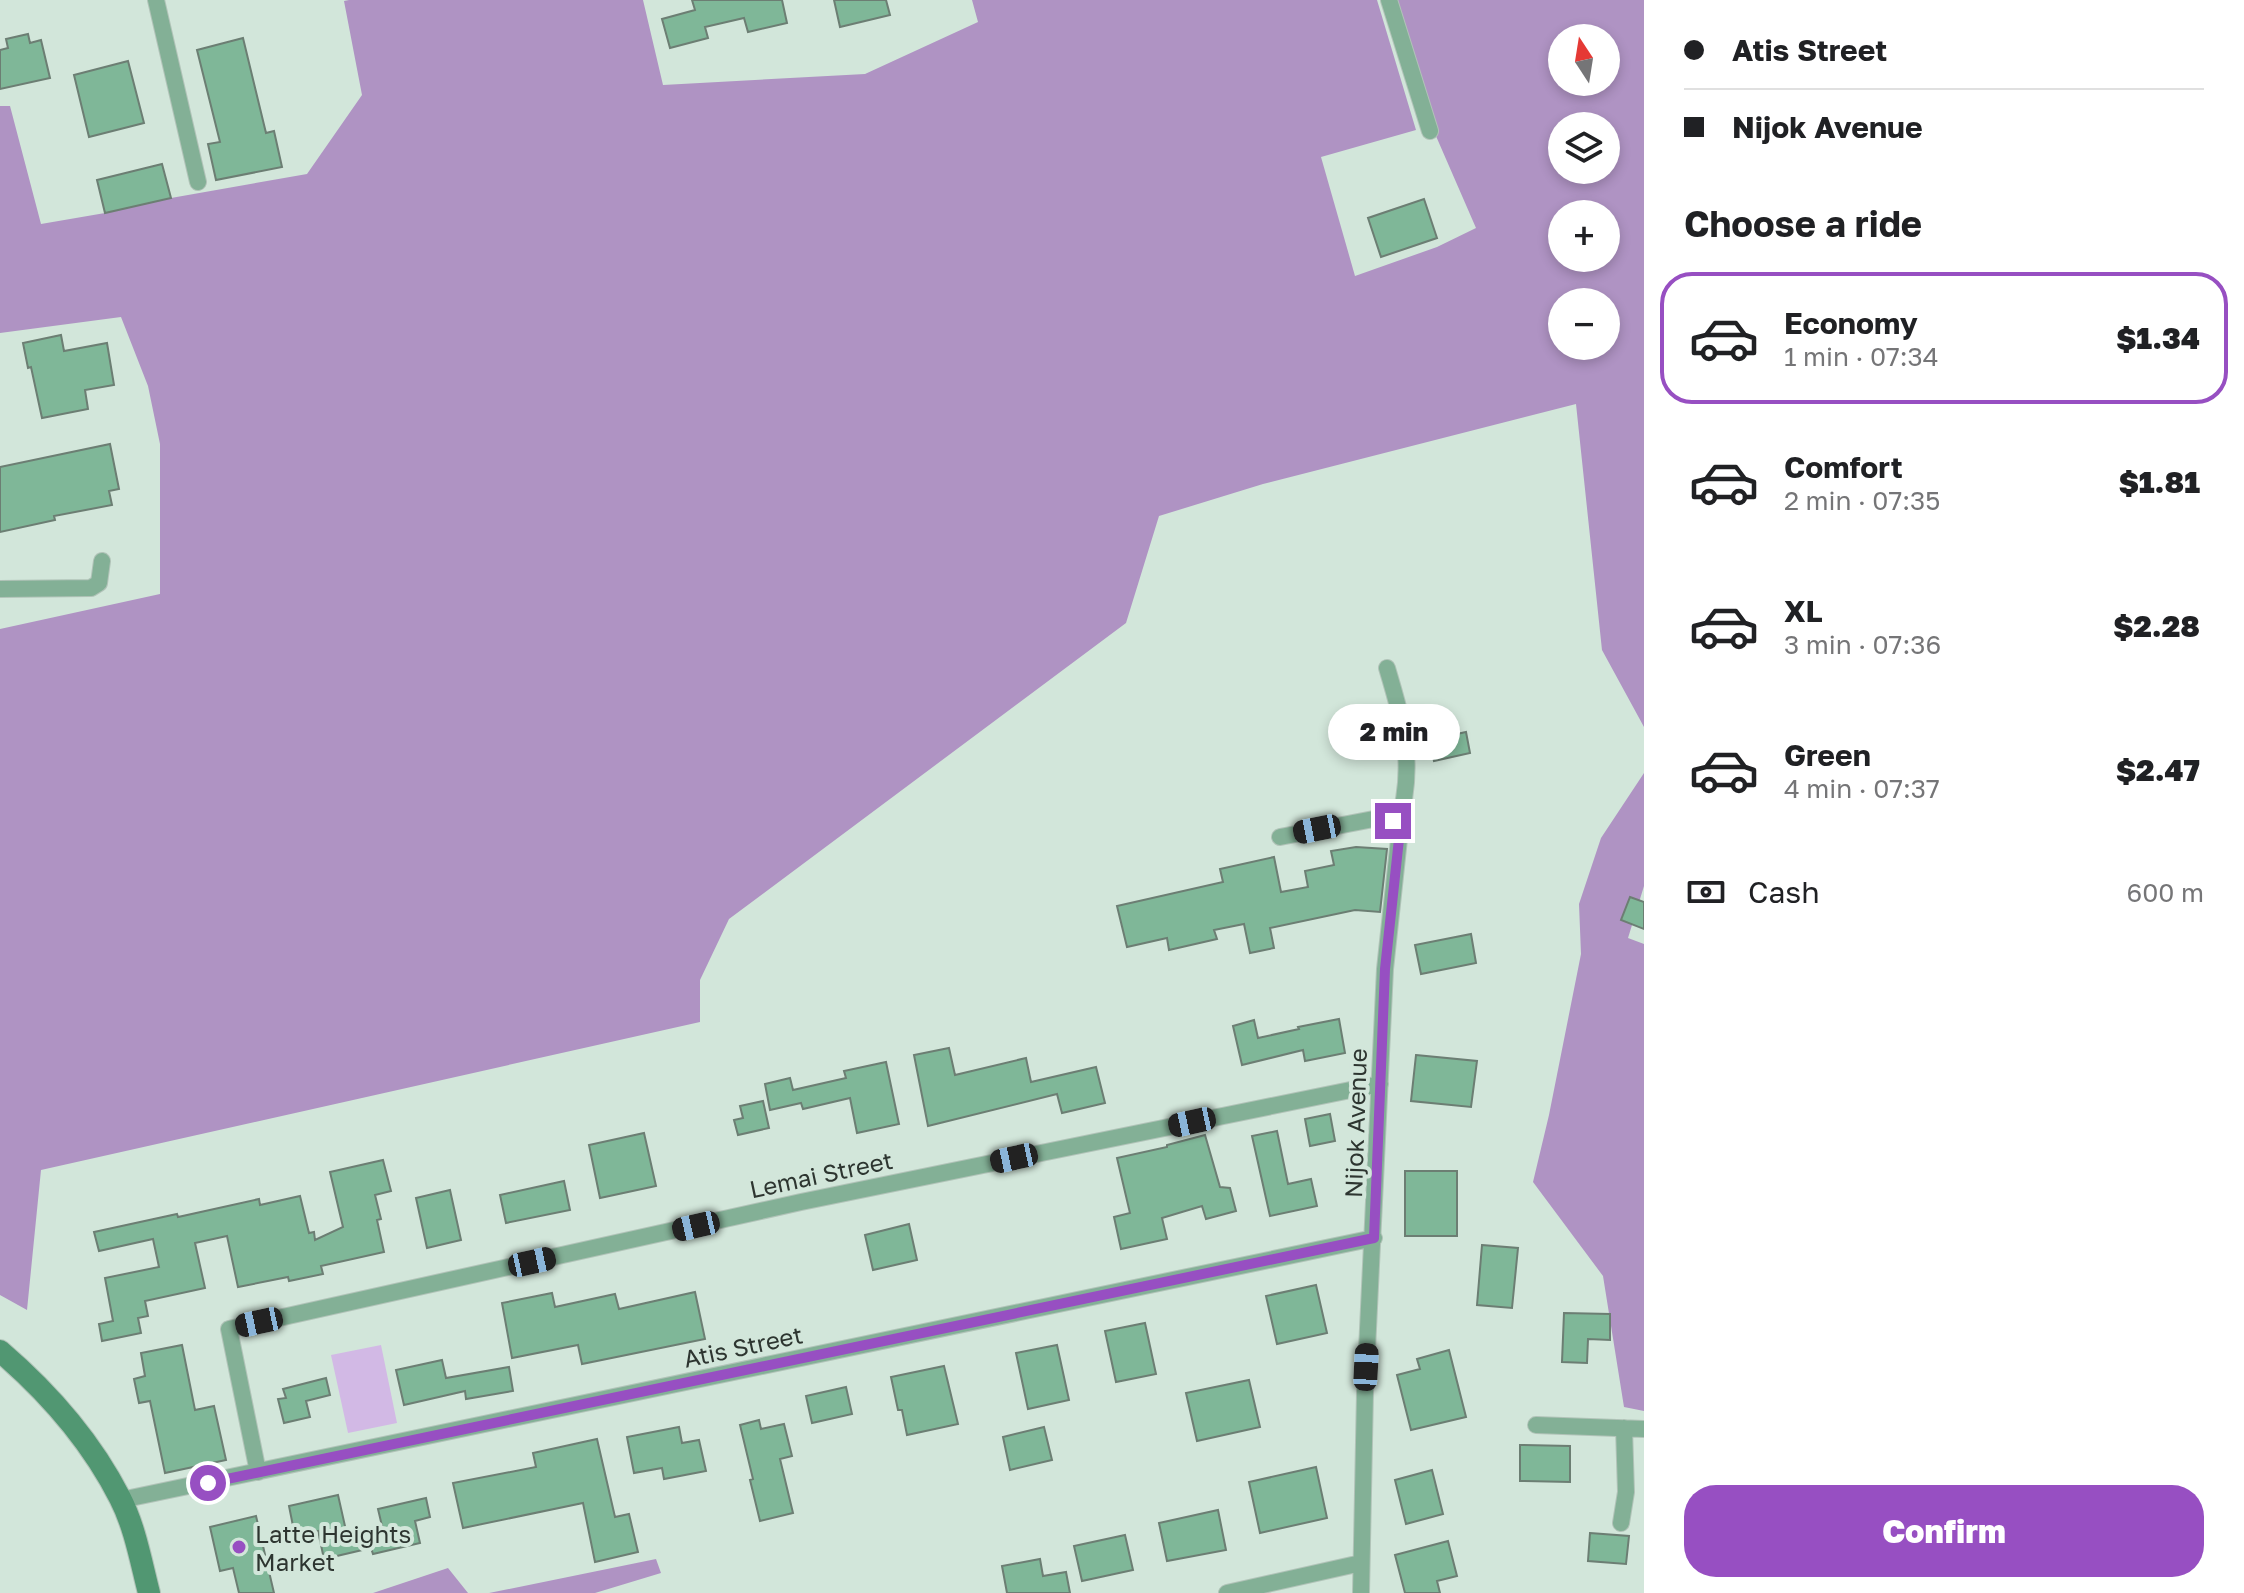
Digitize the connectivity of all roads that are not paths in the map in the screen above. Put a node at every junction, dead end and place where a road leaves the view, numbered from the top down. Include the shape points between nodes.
1 (156, 0) edge
2 (1389, 0) edge
3 (1430, 131) dead end
4 (198, 182) dead end
5 (102, 561) dead end
6 (0, 589) edge
7 (1387, 668) dead end
8 (1397, 828) junction
9 (1280, 837) dead end
10 (1380, 1084) junction
11 (1374, 1238) junction
12 (0, 1351) edge
13 (1536, 1425) dead end
14 (1624, 1428) junction
15 (1644, 1429) edge
16 (258, 1472) junction
17 (121, 1500) junction
18 (1621, 1523) dead end
19 (1361, 1563) junction
20 (149, 1593) edge
21 (1227, 1593) edge
22 (1361, 1593) edge

1 - 4 street
2 - 3 street
5 - 6 street via 99,583 91,588
7 - 8 street, Nijok Avenue via 1407,745
8 - 9 street via 1384,817
8 - 10 street, Nijok Avenue
10 - 11 street, Nijok Avenue
10 - 16 street, Lemai Street via 801,1202 229,1329
11 - 16 street, Atis Street
11 - 19 street, Nijok Avenue
12 - 17 main road via 60,1408
13 - 14 street
14 - 15 street
14 - 18 street via 1626,1492
16 - 17 street, Atis Street
17 - 20 main road
19 - 21 street
19 - 22 street, Nijok Avenue

